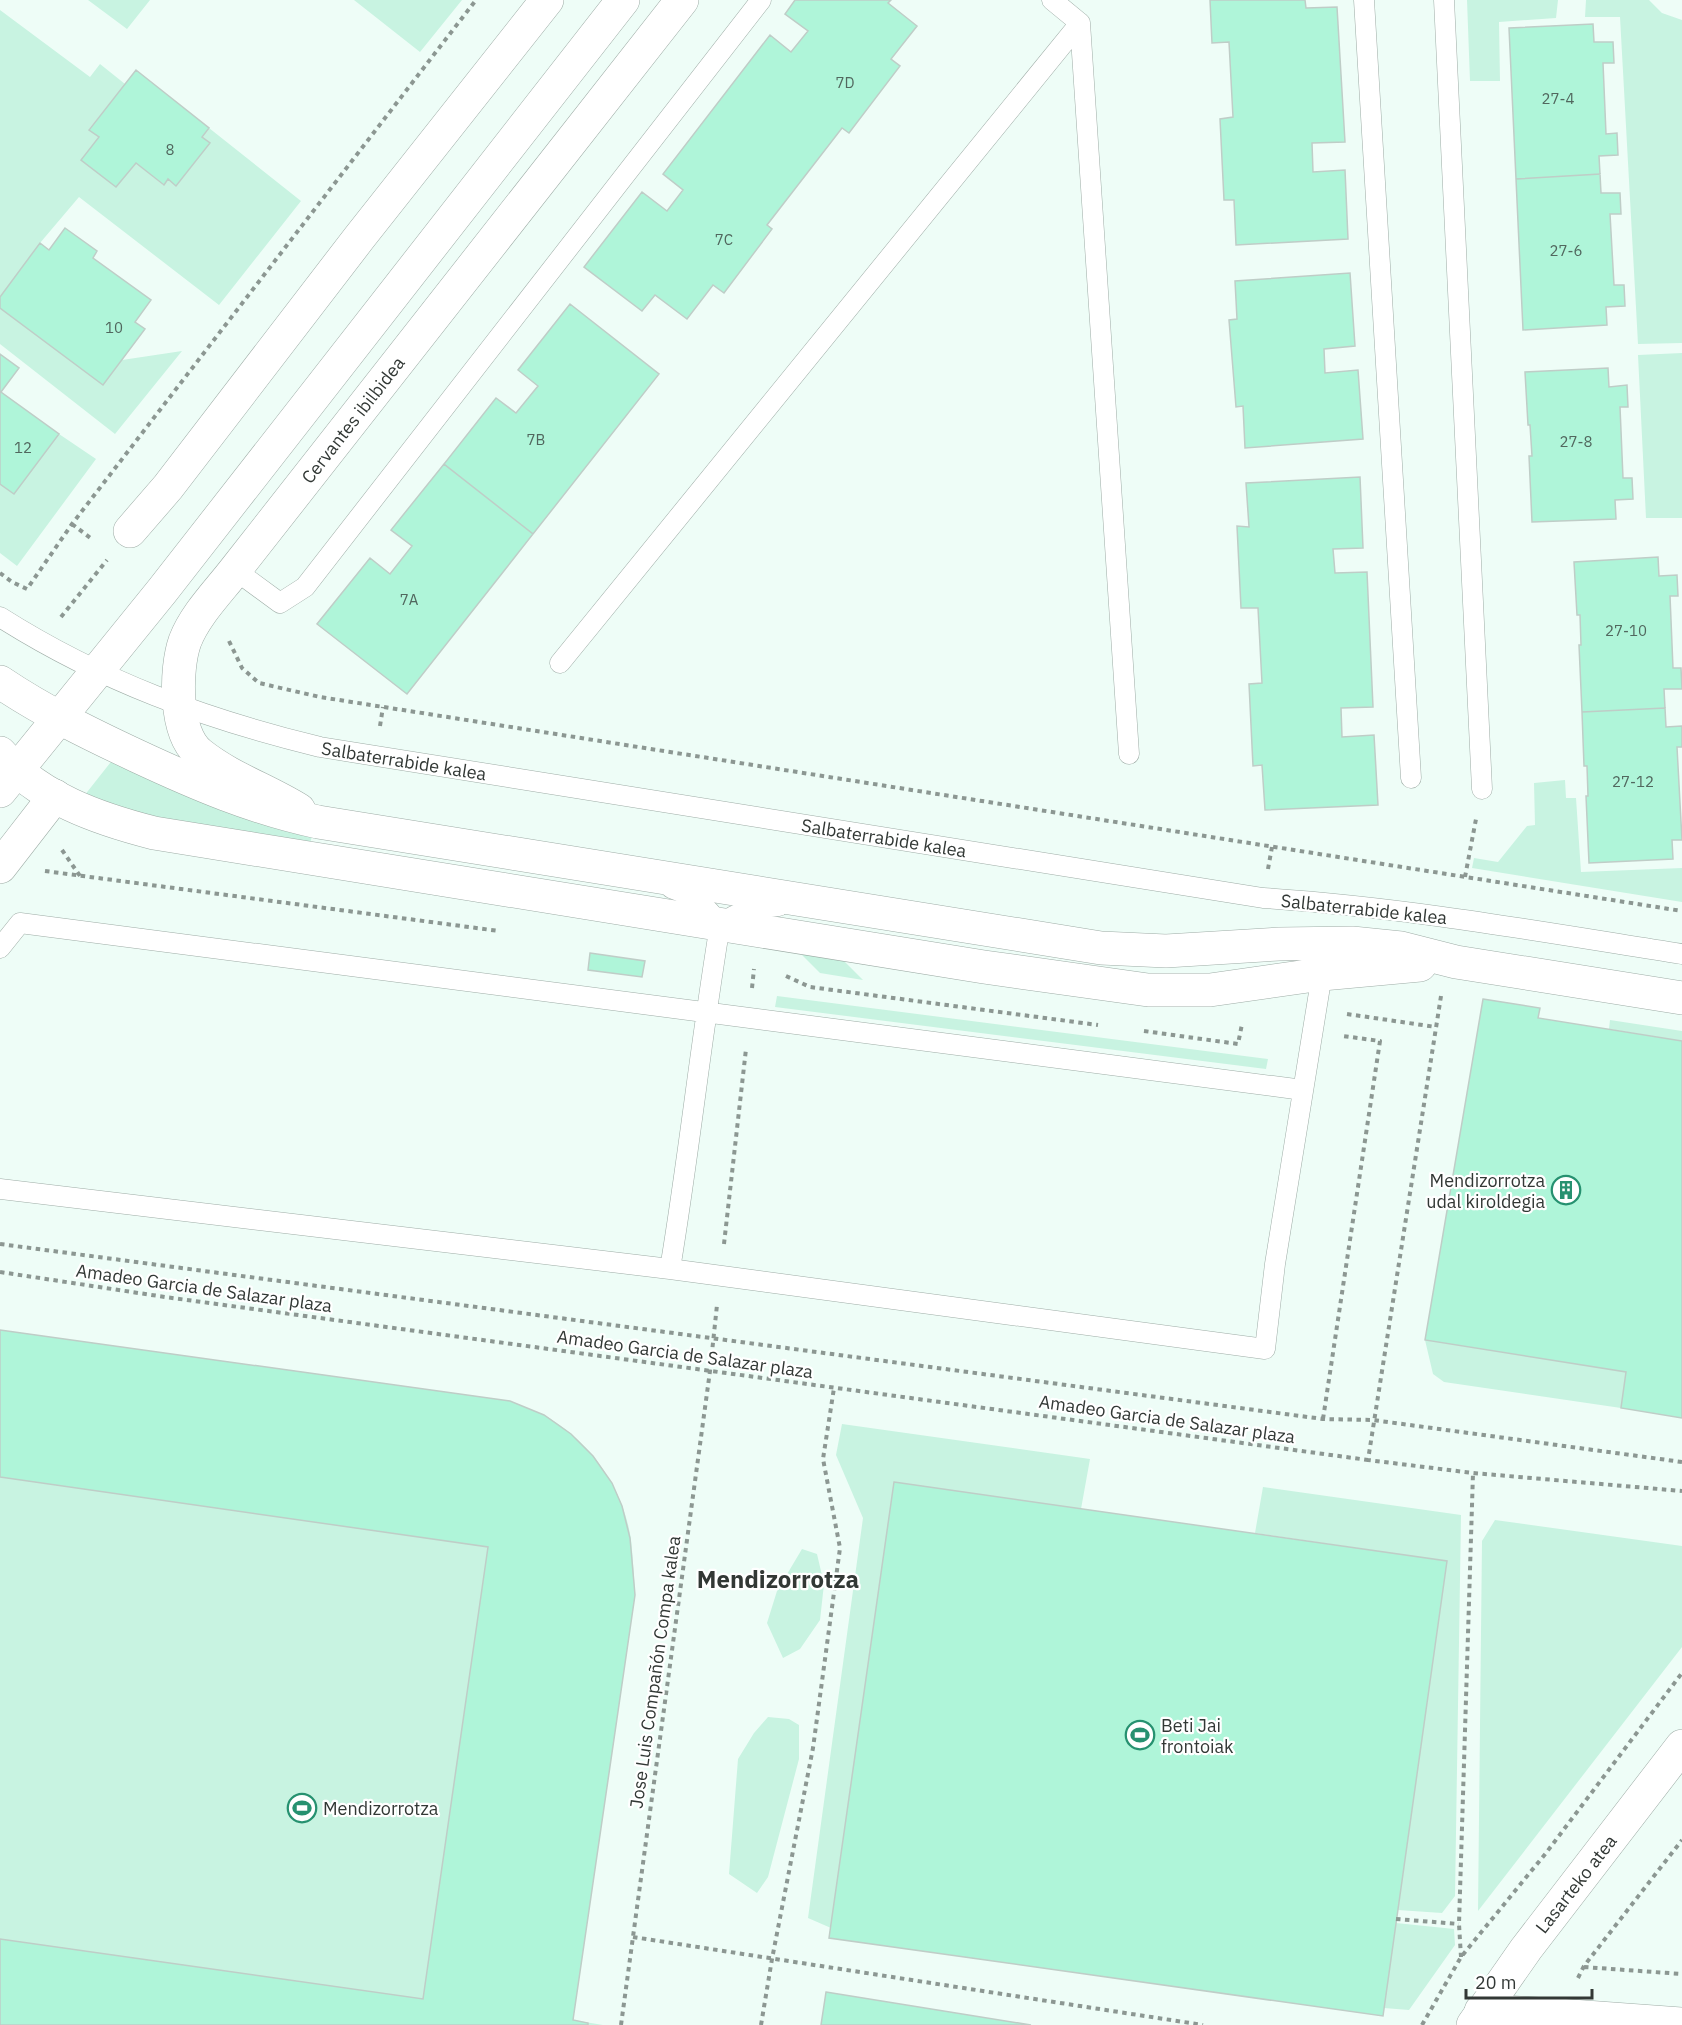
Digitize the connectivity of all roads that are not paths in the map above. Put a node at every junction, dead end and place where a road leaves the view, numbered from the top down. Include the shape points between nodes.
1 (547, 0) edge
2 (623, 0) edge
3 (682, 0) edge
4 (761, 0) edge
5 (1052, 0) edge
6 (1364, 0) edge
7 (1444, 0) edge
8 (1080, 23) junction
9 (130, 531) road end
10 (235, 570) junction
11 (0, 617) edge
12 (560, 663) dead end
13 (97, 671) junction
14 (0, 682) edge
15 (179, 706) junction
16 (60, 717) junction
17 (1129, 754) dead end
18 (5, 772) edge
19 (1411, 778) dead end
20 (1482, 789) road end
21 (55, 796) junction
22 (318, 822) junction
23 (0, 867) edge
24 (623, 871) junction
25 (827, 903) junction
26 (720, 925) junction
27 (0, 948) edge
28 (1682, 954) edge
29 (1322, 974) junction
30 (1449, 974) junction
31 (1682, 998) edge
32 (706, 1011) junction
33 (1303, 1090) junction
34 (0, 1189) edge
35 (670, 1269) junction
36 (1682, 1746) edge
37 (1477, 2018) edge
38 (1682, 2024) edge

1 - 9 street
2 - 13 street
3 - 10 street, Cervantes ibilbidea
4 - 10 lane via 305,587 280,603
5 - 8 lane
6 - 19 lane
7 - 20 lane
8 - 12 lane
8 - 17 lane
10 - 15 street, Cervantes ibilbidea via 185,642 178,684
11 - 13 lane, Salbaterrabide kalea
13 - 15 lane, Salbaterrabide kalea
13 - 16 street
14 - 16 street, Salbaterrabide kalea
15 - 22 street, Cervantes ibilbidea via 185,733 198,753
15 - 28 lane, Salbaterrabide kalea via 248,729 353,753 1263,898 1456,918
16 - 18 street
16 - 22 street, Salbaterrabide kalea via 213,791
18 - 21 street, Salbaterrabide kalea
21 - 23 street
21 - 26 street, Salbaterrabide kalea via 97,816 154,833
22 - 24 street, Salbaterrabide kalea
24 - 25 street, Salbaterrabide kalea
24 - 26 lane via 687,893 708,908
25 - 26 lane via 755,908 734,914
25 - 30 street, Salbaterrabide kalea via 1101,948 1174,951 1352,943 1401,948
26 - 29 street, Salbaterrabide kalea via 1148,990 1210,990
26 - 32 lane
27 - 32 lane via 20,923
29 - 30 street, Salbaterrabide kalea
29 - 33 lane
30 - 31 street, Salbaterrabide kalea
32 - 33 lane
32 - 35 lane
33 - 35 lane via 1265,1349
34 - 35 lane
36 - 37 street, Lasarteko atea
37 - 38 street via 1558,2015

